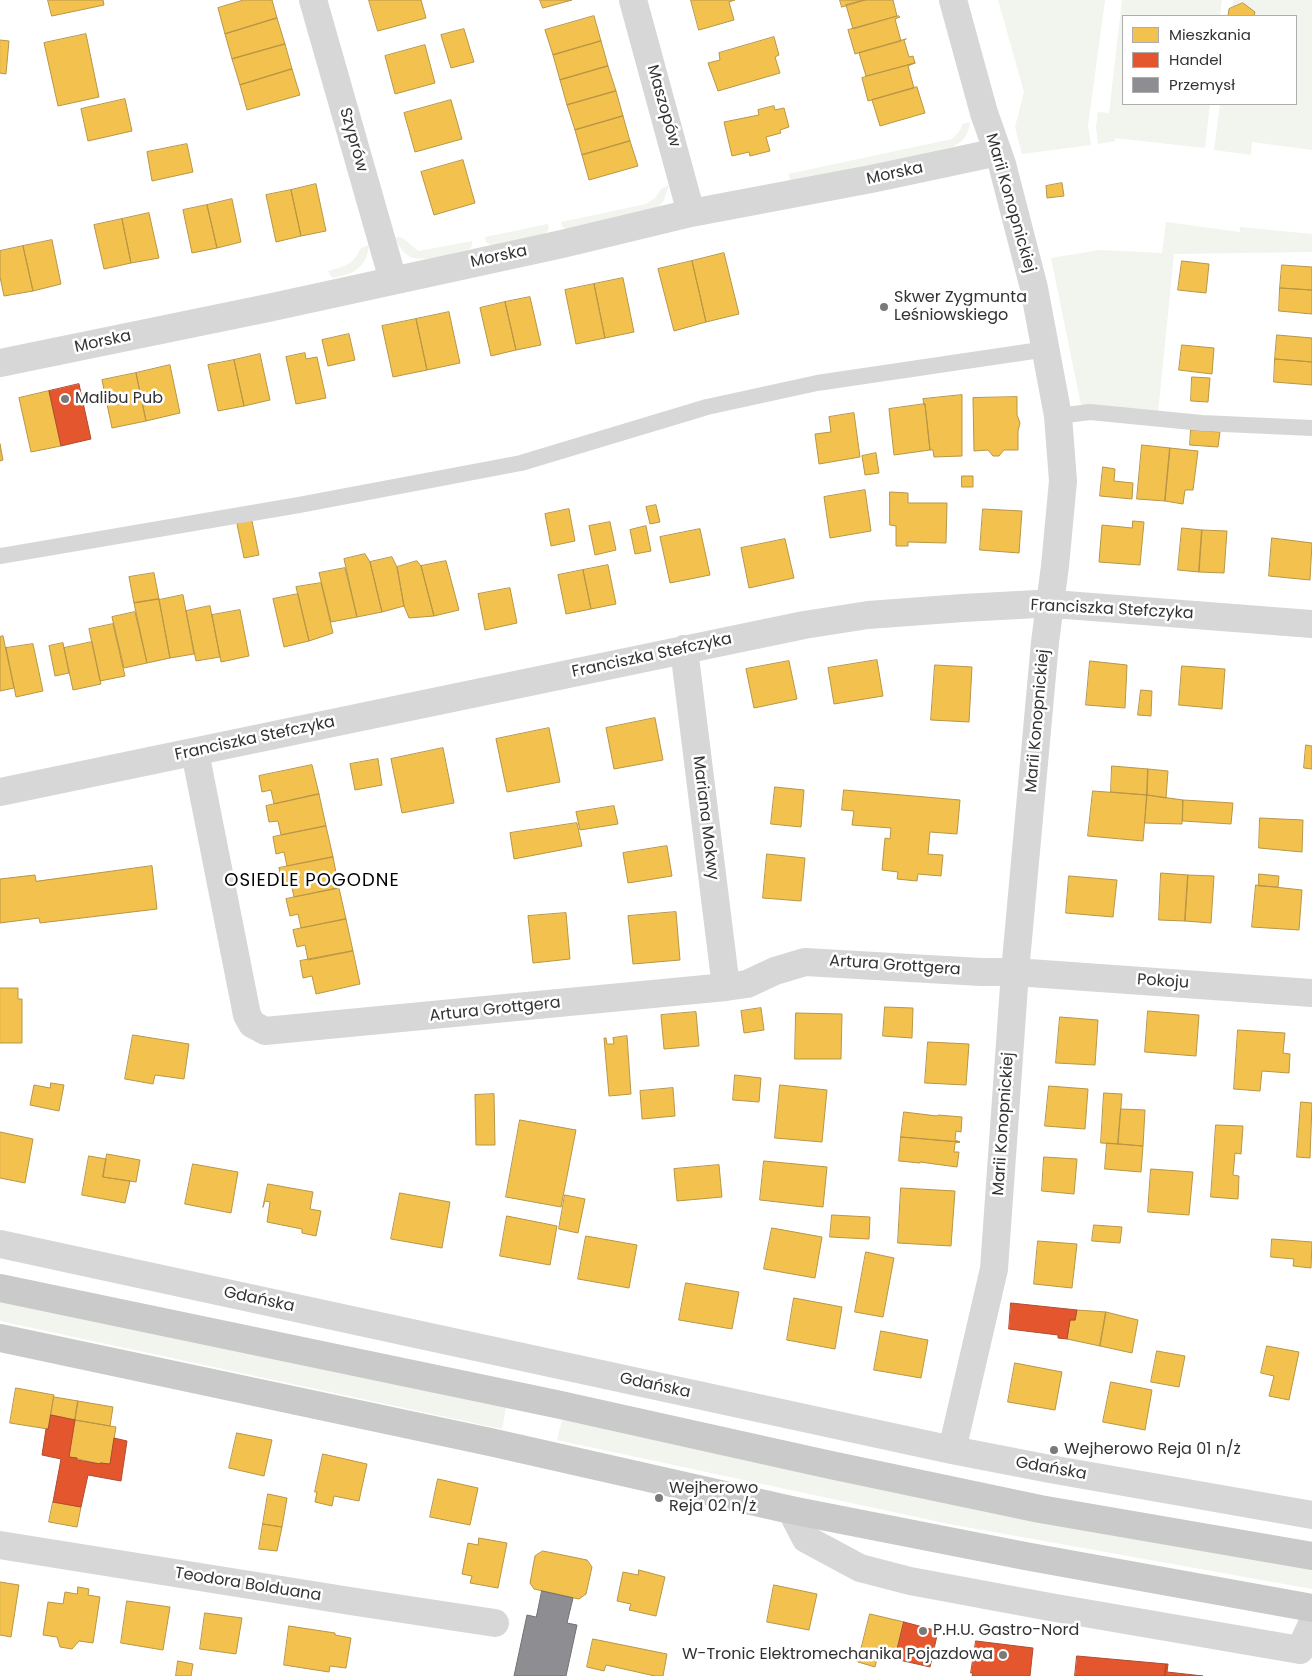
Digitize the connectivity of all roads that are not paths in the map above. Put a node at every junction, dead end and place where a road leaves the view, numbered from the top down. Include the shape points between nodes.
1 (313, 0) edge
2 (633, 0) edge
3 (953, 0) edge
4 (998, 152) junction
5 (691, 213) junction
6 (393, 280) junction
7 (1047, 349) junction
8 (0, 363) edge
9 (1058, 416) junction
10 (1312, 428) edge
11 (0, 556) edge
12 (1051, 604) junction
13 (1312, 624) edge
14 (684, 650) junction
15 (195, 752) junction
16 (0, 792) edge
17 (1015, 972) junction
18 (726, 987) junction
19 (1312, 993) edge
20 (0, 1244) edge
21 (0, 1288) edge
22 (0, 1338) edge
23 (952, 1450) junction
24 (791, 1510) junction
25 (1312, 1515) edge
26 (0, 1545) edge
27 (1312, 1556) edge
28 (1312, 1608) edge
29 (495, 1623) dead end
30 (1312, 1624) edge
31 (1306, 1651) edge

1 - 6 street, Szyprów
2 - 5 street, Maszopów
3 - 4 street, Marii Konopnickiej
4 - 5 street, Morska
4 - 7 street, Marii Konopnickiej
5 - 6 street, Morska
6 - 8 street, Morska
7 - 9 street, Marii Konopnickiej
7 - 11 lane via 817,383 707,408 522,463 298,506
9 - 10 lane via 1090,412 1202,423
9 - 12 street, Marii Konopnickiej via 1062,481
12 - 13 street, Franciszka Stefczyka
12 - 14 street, Franciszka Stefczyka via 868,615
12 - 17 street, Marii Konopnickiej
14 - 15 street, Franciszka Stefczyka
14 - 18 street, Mariana Mokwy
15 - 16 street, Franciszka Stefczyka
15 - 18 street, Artura Grottgera via 247,1015 252,1024 265,1032
17 - 18 street, Artura Grottgera via 806,962 747,984
17 - 19 street, Pokoju
17 - 23 street, Marii Konopnickiej via 994,1269
20 - 23 street, Gdańska
21 - 27 main road via 1040,1509
22 - 24 main road
23 - 25 street, Gdańska
24 - 28 main road
24 - 31 street via 806,1539 860,1568 910,1581
26 - 29 street, Teodora Bolduana
30 - 31 street

